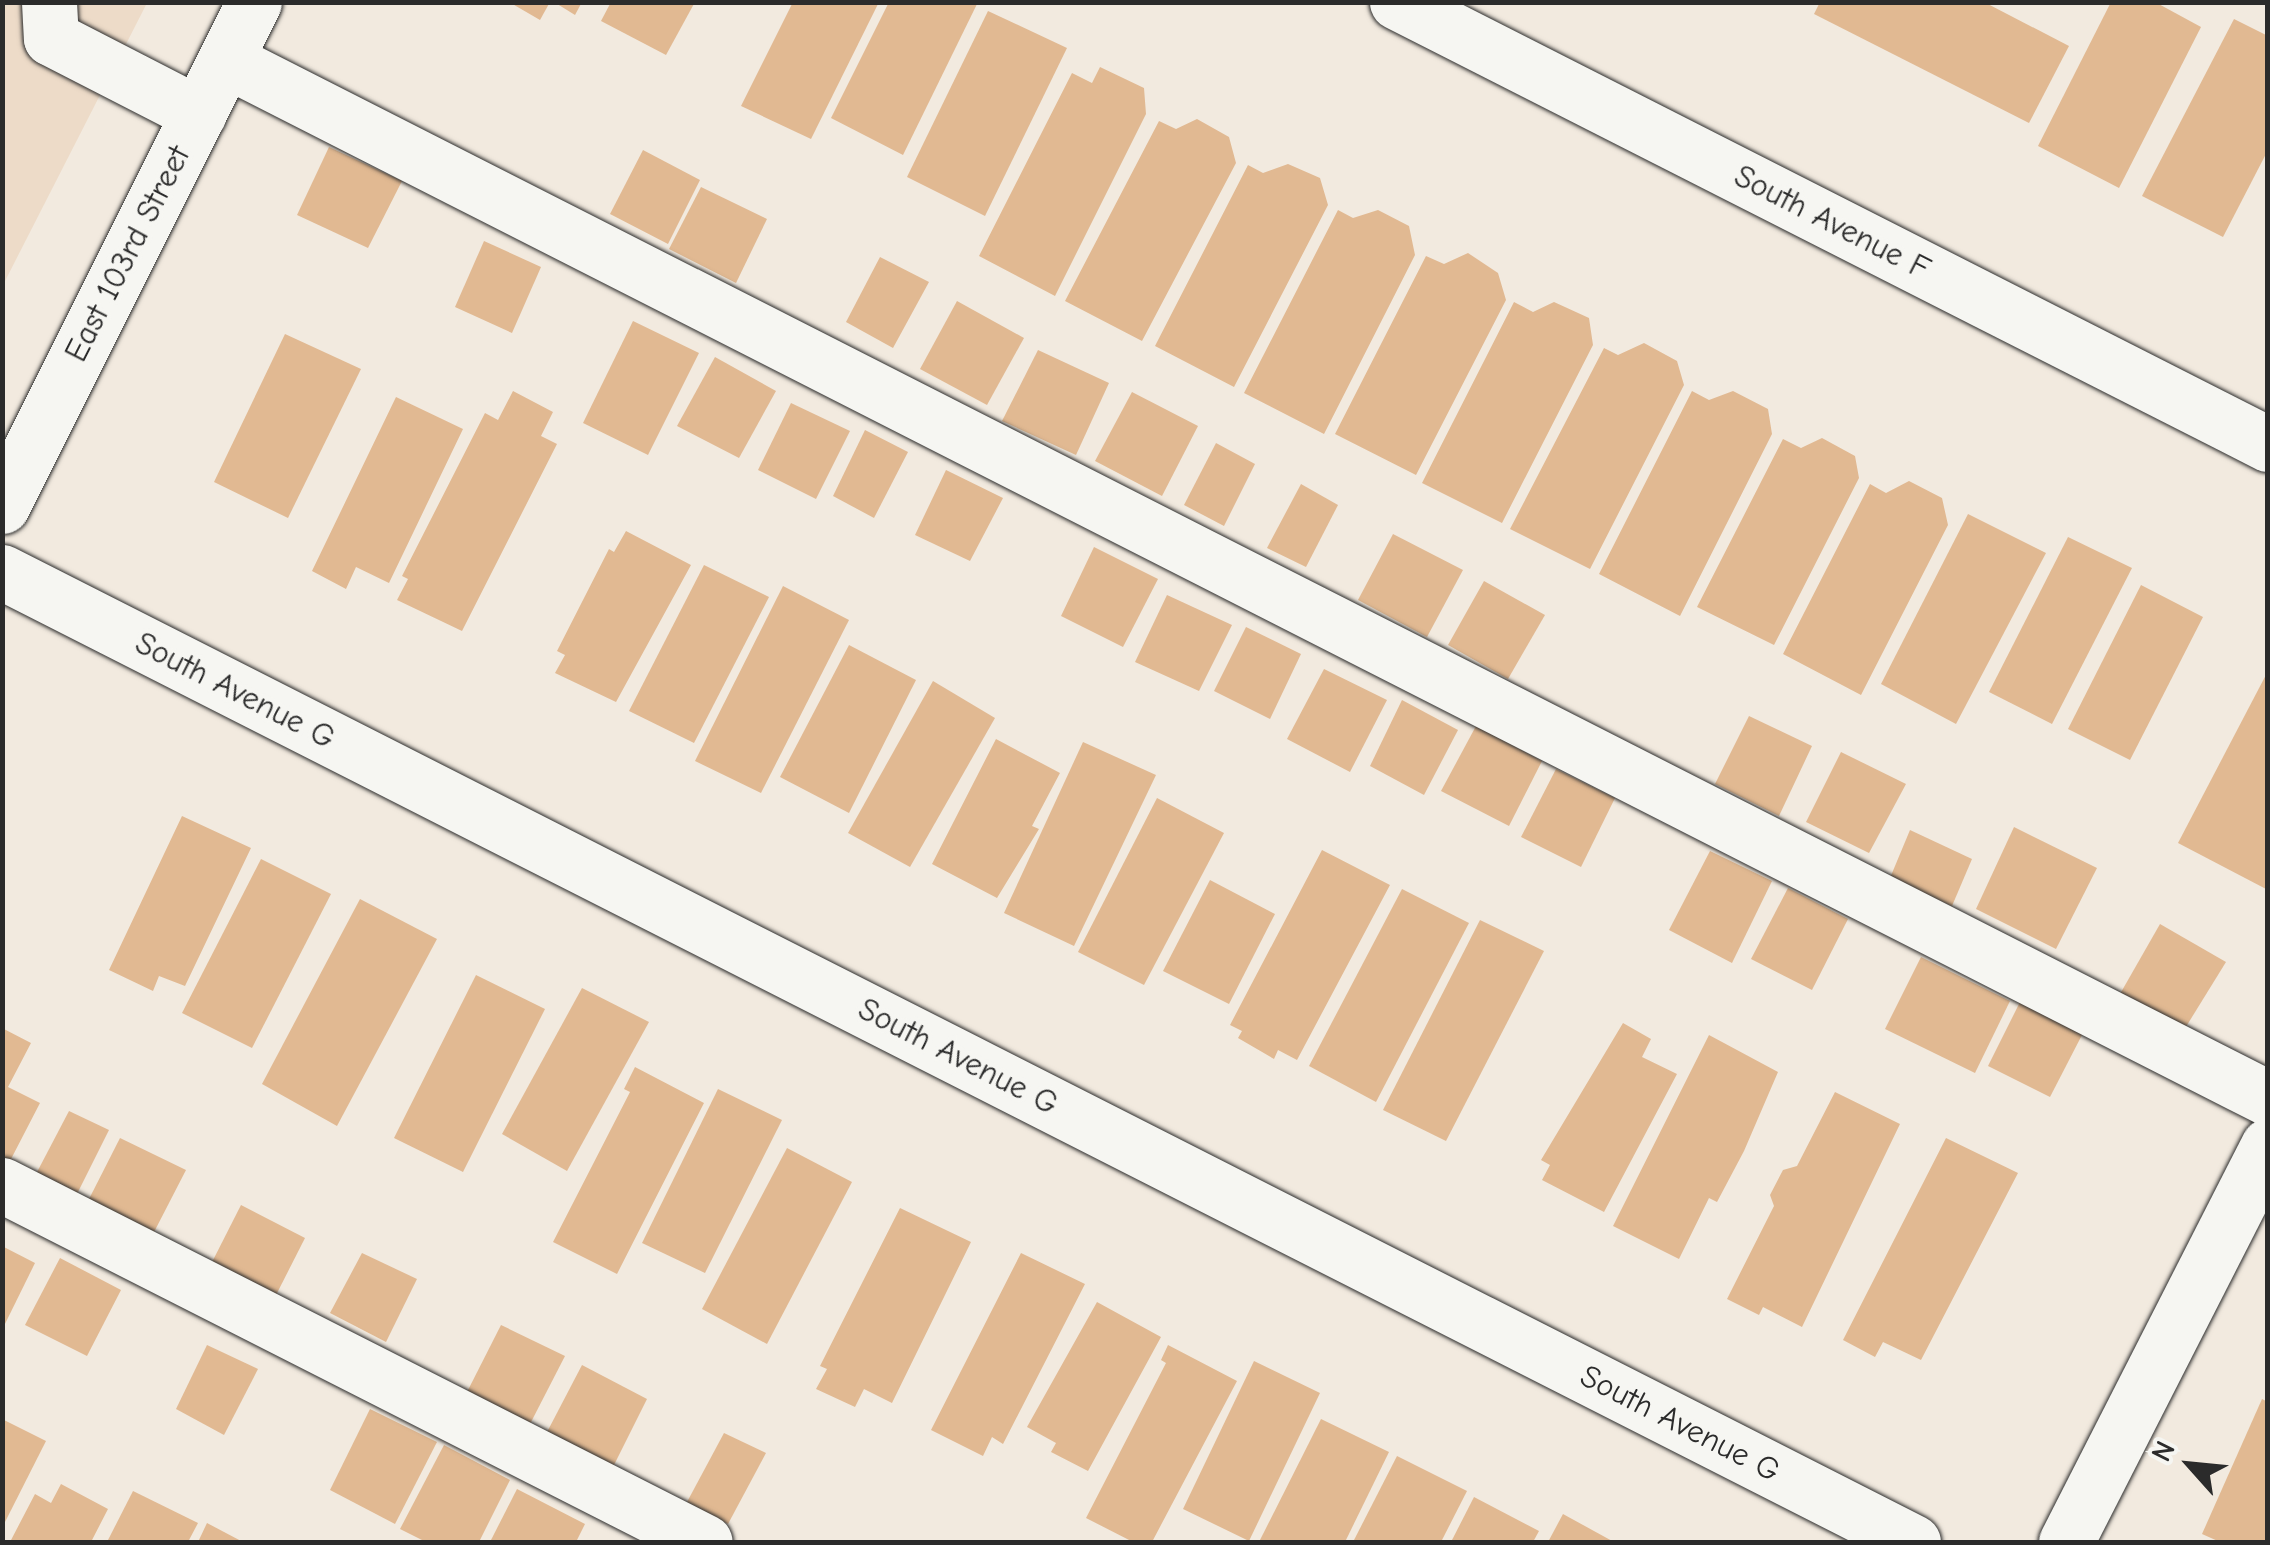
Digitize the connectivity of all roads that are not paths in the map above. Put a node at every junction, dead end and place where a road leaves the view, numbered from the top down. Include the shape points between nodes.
1 (49, 2) edge
2 (254, 2) edge
3 (1398, 2) edge
4 (226, 60) junction
5 (199, 114) junction
6 (2268, 444) edge
7 (2, 506) edge
8 (2, 572) edge
9 (2268, 1098) edge
10 (2268, 1146) edge
11 (2, 1185) edge
12 (705, 1542) edge
13 (1913, 1542) edge
14 (2066, 1542) edge

1 - 5 street via 50,38
2 - 4 street, East 103rd Street
3 - 6 street, South Avenue F
4 - 5 street, East 103rd Street
4 - 9 street
5 - 7 street, East 103rd Street
8 - 13 street, South Avenue G
10 - 14 street
11 - 12 street

